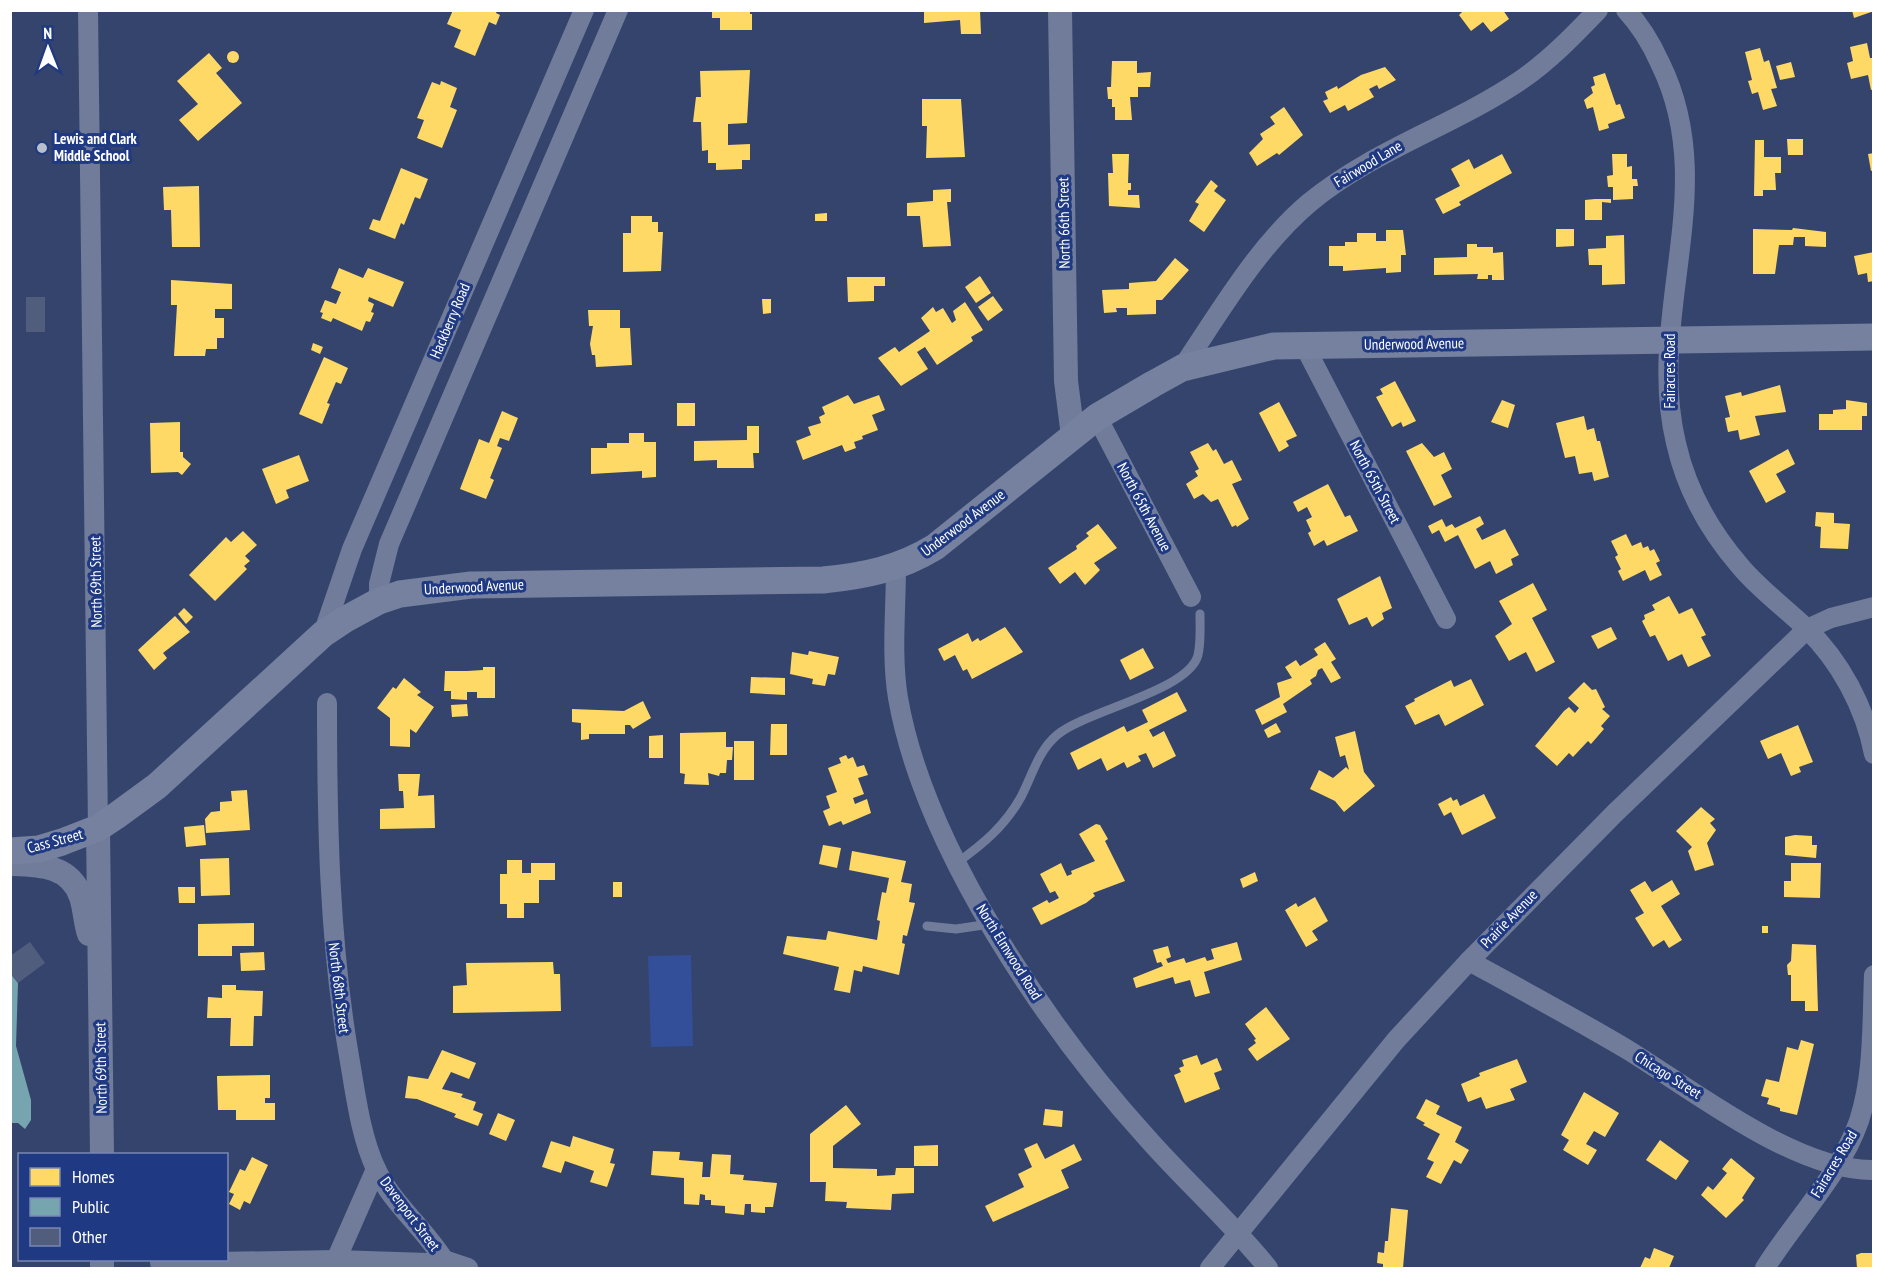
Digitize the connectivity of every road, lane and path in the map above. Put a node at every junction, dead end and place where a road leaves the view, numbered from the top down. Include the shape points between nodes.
1 (88, 10) edge
2 (584, 10) edge
3 (618, 10) edge
4 (1060, 10) edge
5 (1599, 10) edge
6 (1626, 10) edge
7 (546, 98) junction
8 (575, 110) junction
9 (447, 329) junction
10 (1874, 337) edge
11 (1669, 340) junction
12 (477, 341) junction
13 (1304, 345) junction
14 (1182, 368) junction
15 (1097, 417) junction
16 (1073, 436) junction
17 (896, 567) junction
18 (379, 601) junction
19 (1195, 605) joint
20 (1874, 607) edge
21 (1446, 619) dead end
22 (1807, 629) junction
23 (323, 634) junction
24 (327, 703) dead end
25 (1874, 754) edge
26 (98, 828) junction
27 (10, 851) edge
28 (958, 862) junction
29 (10, 864) edge
30 (990, 924) junction
31 (927, 926) dead end
32 (1469, 961) junction
33 (100, 967) junction
34 (1874, 975) edge
35 (102, 1153) edge
36 (1836, 1165) junction
37 (376, 1169) junction
38 (1874, 1170) edge
39 (1239, 1235) junction
40 (336, 1260) junction
41 (444, 1260) junction
42 (160, 1263) dead end
43 (468, 1269) edge
44 (1210, 1269) edge
45 (1268, 1269) edge
46 (1765, 1269) edge

1 - 26 street, North 69th Street
2 - 7 street, Hackberry Road
3 - 8 street
4 - 16 street, North 66th Street via 1066,381
5 - 14 street, Fairwood Lane via 1559,51 1521,80 1374,158 1309,203 1268,245
6 - 11 street, Fairacres Road via 1655,52 1668,80 1685,141 1686,204
7 - 8 street
7 - 9 street, Hackberry Road
8 - 12 street
9 - 12 street
9 - 23 street, Hackberry Road via 352,549
10 - 11 main road, Underwood Avenue
11 - 13 main road, Underwood Avenue
11 - 22 street, Fairacres Road via 1667,387 1671,418 1695,498 1739,566
12 - 18 street via 389,544
13 - 14 main road, Underwood Avenue via 1259,348
13 - 21 street, North 65th Street
14 - 15 main road, Underwood Avenue
15 - 16 main road, Underwood Avenue
15 - 19 street, North 65th Avenue
16 - 17 main road, Underwood Avenue via 935,547
17 - 18 main road, Underwood Avenue via 823,580 460,586 417,590
17 - 28 street, North Elmwood Road via 895,670 904,727 925,789
18 - 23 main road, Underwood Avenue
19 - 28 lane via 1198,656 1191,668 1172,683 1074,724 1058,735 1035,764 1004,822 988,841
20 - 22 street
22 - 25 street, Fairacres Road via 1848,684
22 - 32 street, Prairie Avenue via 1623,805
23 - 26 main road, Underwood Avenue via 157,786
24 - 37 street, North 68th Street via 333,935 353,1079
26 - 27 main road, Cass Street via 39,849
26 - 33 street, North 69th Street
28 - 30 street, North Elmwood Road
29 - 33 street via 46,866 65,873 75,883
30 - 31 lane via 963,929
30 - 39 street, North Elmwood Road via 1098,1082
32 - 36 street, Chicago Street via 1627,1050 1762,1134 1812,1160
32 - 39 street, Prairie Avenue via 1396,1040
33 - 35 street, North 69th Street
34 - 36 street, Fairacres Road via 1865,1097 1858,1122
36 - 38 street, Chicago Street
36 - 46 street, Fairacres Road
37 - 40 street
37 - 41 street, Davenport Street
39 - 44 street
39 - 45 street, North Elmwood Road
40 - 41 street, Davenport Street
40 - 42 street, Davenport Street
41 - 43 street, Davenport Street

